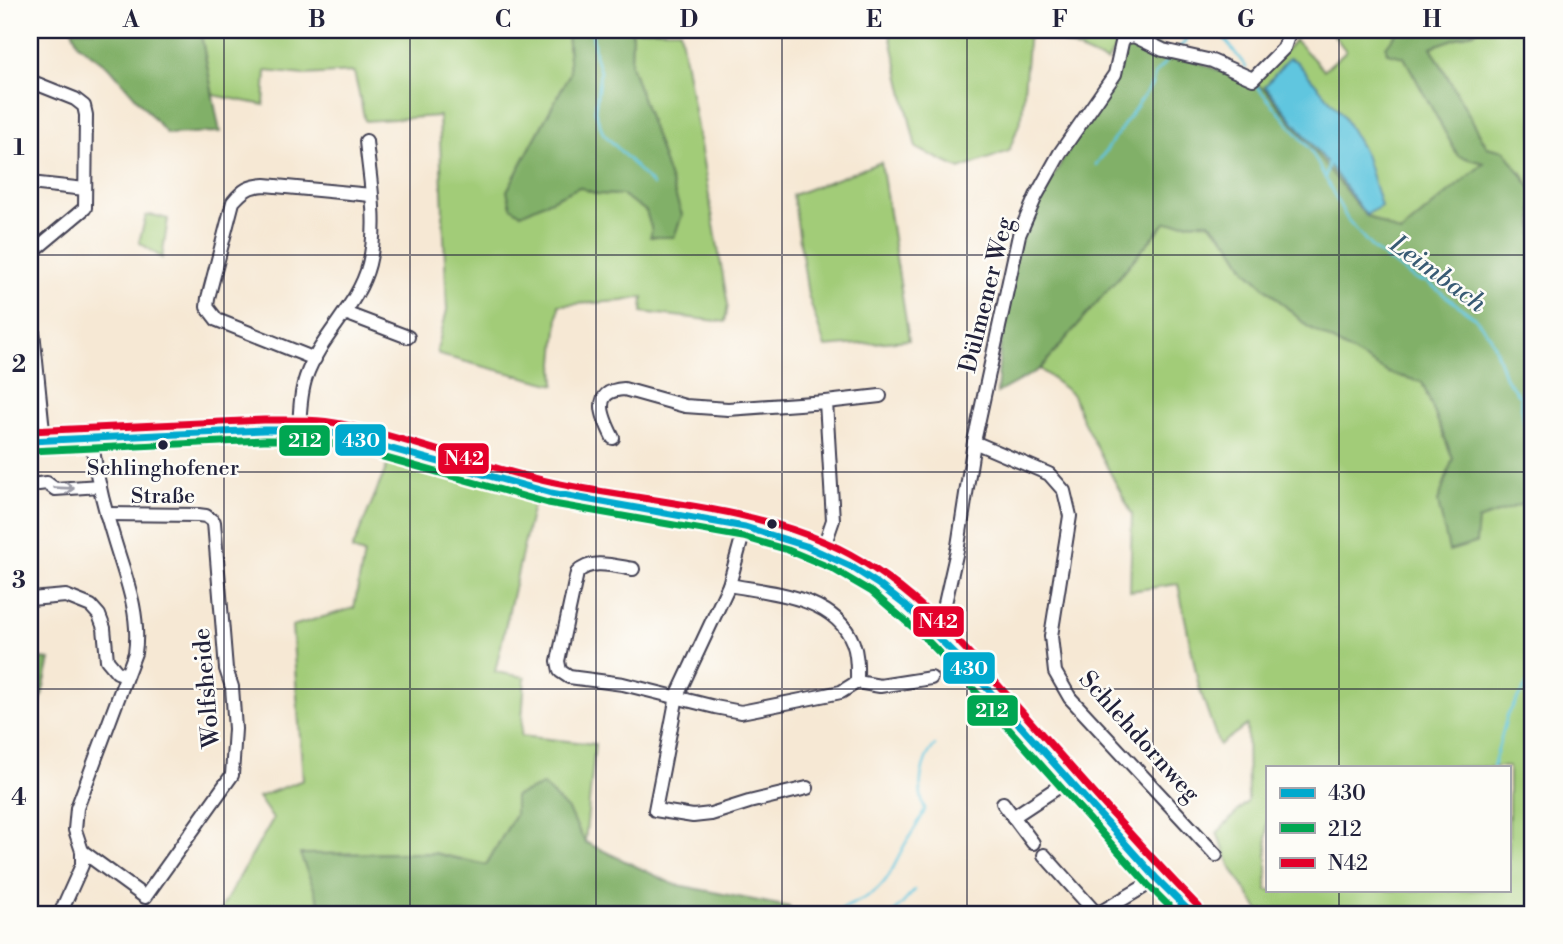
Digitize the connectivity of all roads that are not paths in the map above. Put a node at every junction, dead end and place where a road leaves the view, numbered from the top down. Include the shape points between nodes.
1 (1290, 30) edge
2 (30, 81) edge
3 (366, 141) dead end
4 (30, 183) edge
5 (85, 190) junction
6 (371, 195) junction
7 (30, 254) edge
8 (345, 313) junction
9 (30, 324) edge
10 (408, 337) dead end
11 (315, 359) junction
12 (34, 372) edge
13 (880, 396) dead end
14 (826, 402) junction
15 (299, 430) junction
16 (613, 438) dead end
17 (92, 439) junction
18 (30, 441) edge
19 (44, 441) junction
20 (974, 442) junction
21 (30, 485) edge
22 (100, 486) junction
23 (106, 513) junction
24 (745, 527) junction
25 (822, 552) junction
26 (633, 569) dead end
27 (729, 585) junction
28 (30, 599) edge
29 (935, 634) junction
30 (126, 675) junction
31 (931, 678) dead end
32 (857, 682) junction
33 (677, 696) junction
34 (1069, 780) junction
35 (807, 788) dead end
36 (1003, 803) dead end
37 (1013, 817) junction
38 (1033, 844) dead end
39 (82, 851) junction
40 (1044, 855) dead end
41 (1216, 855) dead end
42 (1157, 878) junction
43 (1190, 913) edge
44 (60, 914) edge

1 - 20 street, Dülmener Weg via 1284,48 1252,79 1134,36 1123,38 1115,74 1060,153 1019,236
2 - 5 street via 84,106
3 - 6 street
4 - 5 street
5 - 7 street via 85,208
6 - 8 street via 373,238 368,266
6 - 11 street via 265,185 243,190 233,202 208,298 211,315
8 - 10 street
8 - 11 street
9 - 12 street
11 - 15 street via 302,392
12 - 19 street
13 - 14 street
14 - 16 street via 728,409 685,406 617,389 609,392 601,407
14 - 25 street via 833,520
15 - 17 street
15 - 24 street via 364,439 551,494
17 - 19 street
17 - 22 street
18 - 19 street
20 - 29 street, Dülmener Weg via 958,546
20 - 41 street, Schlehdornweg via 1049,474 1064,491 1070,516 1051,636 1055,672 1070,698
21 -> 22 street via 47,483 54,489
22 - 23 street
23 - 30 street via 137,622 135,653
23 - 39 street, Wolfsheide via 198,514 214,522 235,729 232,775 145,897
24 - 25 street
24 - 27 street
25 - 29 street via 892,594
26 - 33 street via 596,564 577,573 560,647 560,671 569,677
27 - 32 street via 800,599 838,620 853,644
27 - 33 street
28 - 30 street via 66,596 91,606 104,628 107,660
29 - 34 street
30 - 39 street via 77,808 75,836
31 - 32 street via 880,685
32 - 33 street via 841,692 741,712
33 - 35 street via 655,810 711,814
34 - 37 street
34 - 42 street
36 - 37 street
37 - 38 street
39 - 44 street via 82,865
40 - 42 street via 1094,911 1101,912
42 - 43 street

